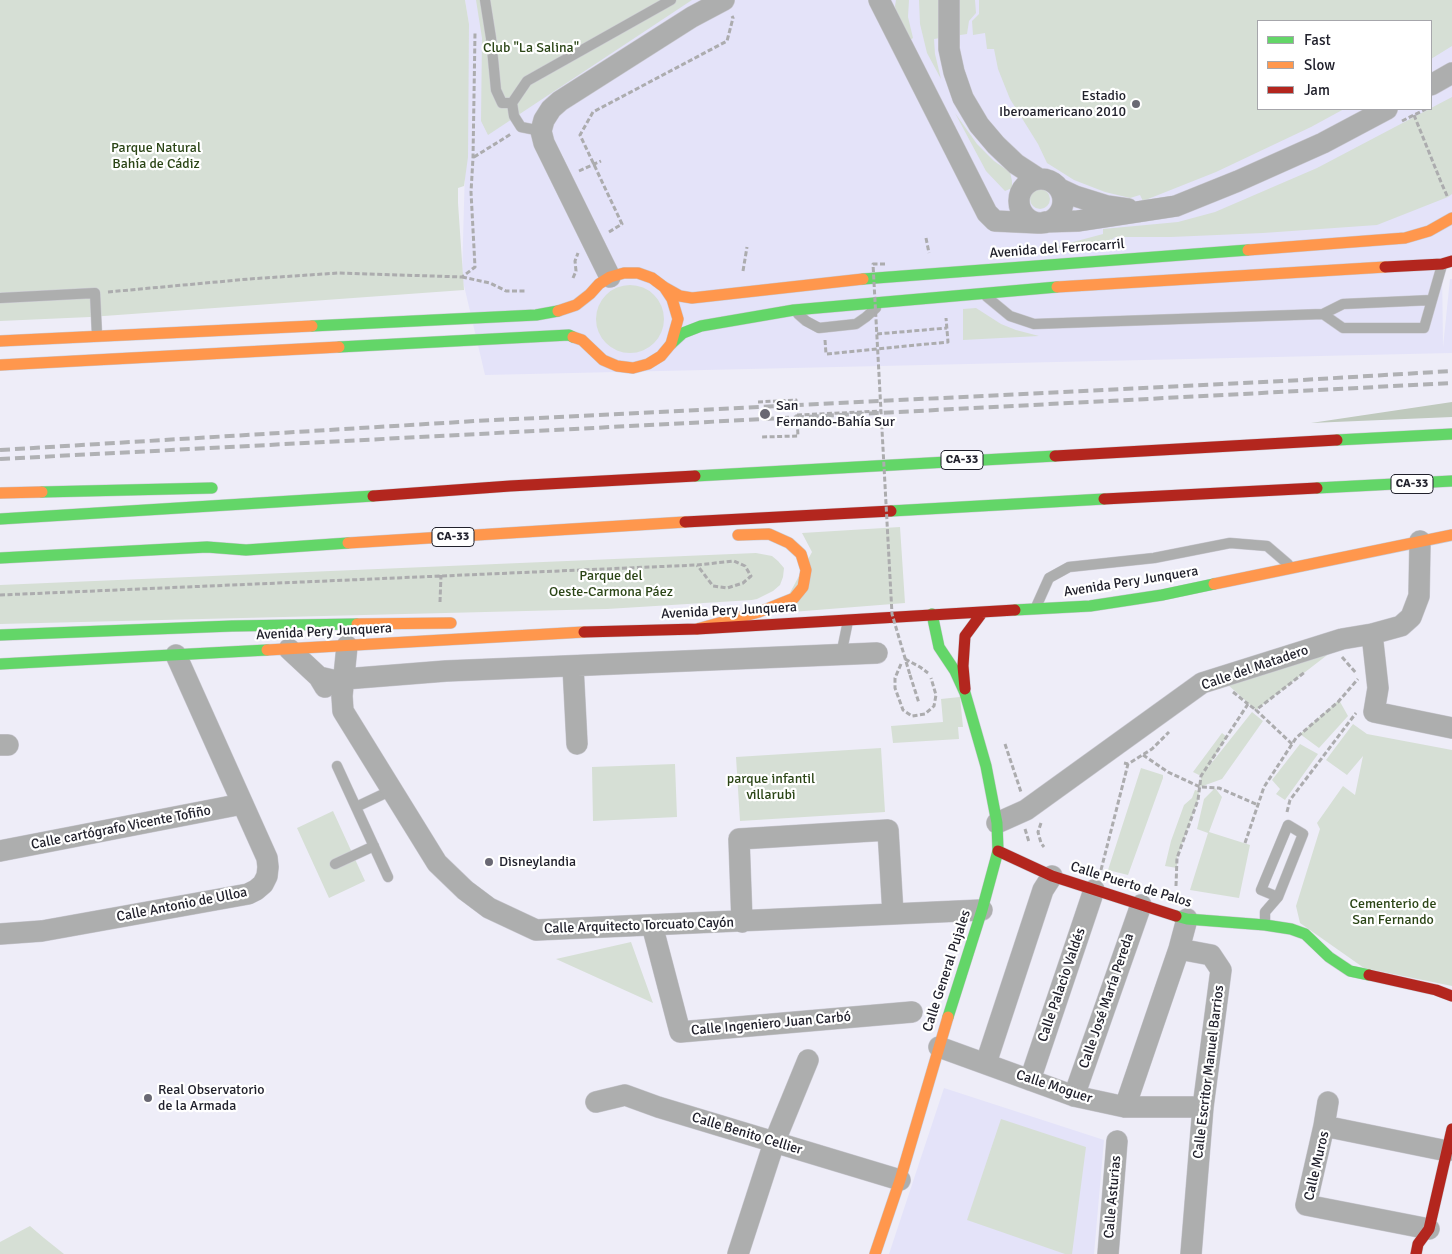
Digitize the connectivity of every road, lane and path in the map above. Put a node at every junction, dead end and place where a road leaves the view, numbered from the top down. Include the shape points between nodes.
1 (485, 0) edge
2 (671, 0) edge
3 (724, 0) edge
4 (879, 0) edge
5 (890, 0) edge
6 (949, 0) edge
7 (475, 24) dead end
8 (892, 26) junction
9 (1452, 73) edge
10 (1432, 84) edge
11 (512, 103) junction
12 (1386, 110) edge
13 (1414, 115) dead end
14 (531, 129) junction
15 (473, 158) junction
16 (601, 161) dead end
17 (594, 164) junction
18 (562, 179) junction
19 (1039, 179) junction
20 (1060, 189) junction
21 (1020, 193) junction
22 (979, 198) junction
23 (1450, 201) dead end
24 (1136, 211) junction
25 (1452, 218) edge
26 (1042, 223) junction
27 (1449, 236) dead end
28 (926, 238) dead end
29 (592, 241) junction
30 (747, 246) dead end
31 (930, 258) dead end
32 (1447, 263) edge
33 (885, 264) dead end
34 (743, 271) dead end
35 (462, 277) junction
36 (610, 277) junction
37 (568, 284) dead end
38 (664, 287) junction
39 (531, 291) dead end
40 (983, 292) junction
41 (95, 293) junction
42 (590, 294) junction
43 (0, 298) edge
44 (1432, 300) junction
45 (883, 301) junction
46 (794, 310) junction
47 (583, 314) dead end
48 (946, 314) dead end
49 (1323, 314) junction
50 (583, 328) dead end
51 (947, 328) junction
52 (877, 334) junction
53 (97, 336) junction
54 (825, 340) dead end
55 (0, 341) edge
56 (671, 344) junction
57 (592, 349) junction
58 (0, 365) edge
59 (758, 402) dead end
60 (882, 411) junction
61 (797, 415) junction
62 (1452, 434) edge
63 (761, 437) dead end
64 (1452, 482) edge
65 (221, 488) dead end
66 (310, 489) dead end
67 (0, 493) edge
68 (347, 498) junction
69 (0, 518) edge
70 (660, 523) junction
71 (696, 533) dead end
72 (723, 535) dead end
73 (1452, 535) edge
74 (1420, 541) junction
75 (0, 558) edge
76 (697, 565) junction
77 (1293, 568) junction
78 (0, 595) edge
79 (1034, 610) junction
80 (982, 613) junction
81 (932, 614) junction
82 (887, 618) junction
83 (848, 620) junction
84 (573, 621) dead end
85 (465, 622) dead end
86 (952, 622) junction
87 (696, 629) junction
88 (608, 631) junction
89 (914, 633) junction
90 (1372, 634) junction
91 (0, 635) edge
92 (889, 635) dead end
93 (347, 646) junction
94 (939, 647) junction
95 (289, 649) junction
96 (877, 653) dead end
97 (176, 654) junction
98 (841, 655) junction
99 (1341, 656) dead end
100 (905, 659) junction
101 (0, 664) edge
102 (901, 664) dead end
103 (573, 666) junction
104 (963, 666) junction
105 (1311, 667) dead end
106 (319, 677) junction
107 (344, 678) junction
108 (1228, 687) dead end
109 (965, 693) junction
110 (919, 703) dead end
111 (1248, 704) junction
112 (1360, 708) dead end
113 (1256, 710) junction
114 (343, 711) junction
115 (1452, 728) edge
116 (1173, 729) dead end
117 (1003, 739) dead end
118 (1121, 741) junction
119 (577, 744) dead end
120 (1292, 744) junction
121 (1143, 755) junction
122 (1121, 762) dead end
123 (1128, 764) junction
124 (337, 766) dead end
125 (1200, 787) junction
126 (392, 790) junction
127 (242, 804) junction
128 (1258, 805) junction
129 (356, 807) junction
130 (1034, 816) junction
131 (997, 822) junction
132 (1288, 825) junction
133 (1245, 843) dead end
134 (374, 846) junction
135 (1046, 849) dead end
136 (0, 851) edge
137 (998, 852) junction
138 (335, 864) dead end
139 (1029, 865) junction
140 (1052, 876) junction
141 (388, 877) dead end
142 (1097, 882) junction
143 (1176, 886) dead end
144 (1278, 898) junction
145 (1140, 905) junction
146 (982, 910) junction
147 (894, 914) junction
148 (1187, 919) junction
149 (742, 922) junction
150 (652, 925) junction
151 (1265, 925) junction
152 (0, 934) edge
153 (1179, 949) junction
154 (1452, 996) edge
155 (912, 1012) dead end
156 (939, 1047) junction
157 (808, 1060) dead end
158 (986, 1063) junction
159 (1030, 1080) junction
160 (1074, 1096) junction
161 (596, 1102) dead end
162 (1328, 1102) dead end
163 (1125, 1107) junction
164 (1203, 1107) junction
165 (1324, 1126) junction
166 (1450, 1140) edge
167 (1118, 1141) dead end
168 (774, 1143) junction
169 (900, 1180) junction
170 (1429, 1229) junction
171 (738, 1254) edge
172 (875, 1254) edge
173 (1108, 1254) edge
174 (1191, 1254) edge
175 (1416, 1254) edge

1 - 11 lane via 496,90 502,103
2 - 11 lane via 527,81
3 - 14 street via 560,101
3 - 17 path via 733,18 727,41 593,112 580,135
4 - 8 street
5 - 8 street
6 - 19 street via 949,50 963,98 996,145
7 - 15 path
8 - 22 street
9 - 10 street
11 - 14 lane via 514,116
12 - 24 street via 1323,143 1176,206
13 - 23 path
14 - 15 path
14 - 18 street via 544,143
15 - 35 path via 471,192 476,267
16 - 17 path
17 - 18 path
17 - 29 path via 622,224
18 - 29 street
19 - 20 street via 1051,181
19 - 21 street via 1028,183
20 - 24 street via 1091,201
20 - 26 street via 1063,203 1058,216
21 - 22 street via 1010,202 998,204
21 - 26 street via 1022,212 1032,221
22 - 26 street via 995,221
24 - 26 street via 1124,216
25 - 27 main road
25 - 38 main road, Avenida del Ferrocarril via 1429,231 1397,239 861,279 692,298 680,296
28 - 31 path
29 - 36 street
29 - 37 path via 579,248 576,271
30 - 34 path
32 - 40 main road
32 - 44 lane
33 - 52 path, bridge via 873,264
35 - 39 path via 506,291
35 - 41 path via 339,274
36 - 38 main road, Avenida del Ferrocarril via 638,273
36 - 42 main road
38 - 56 main road via 672,299 678,319
40 - 45 main road
40 - 49 lane via 1010,316 1034,324
41 - 43 lane
41 - 53 lane
42 - 47 main road
42 - 53 main road via 576,305 536,314
44 - 49 lane via 1343,304
44 - 49 lane via 1424,328 1343,328
45 - 46 main road
45 - 46 lane via 856,324 820,328
46 - 56 main road via 701,326 683,333
48 - 51 path
50 - 57 main road
51 - 52 path
51 - 54 path via 948,342 826,354
52 - 60 path, bridge
53 - 55 main road
56 - 57 main road via 661,356 633,368 603,360
57 - 58 main road via 569,335
59 - 61 path, bridge via 796,400
60 - 61 path
60 - 100 path, bridge via 892,614
61 - 63 path, bridge via 798,436
62 - 68 main road, CA-33 via 520,485
64 - 70 main road, CA-33
65 - 67 main road
66 - 68 main road
68 - 69 main road, CA-33
70 - 71 main road
70 - 75 main road, CA-33 via 246,550 208,547
72 - 87 main road via 770,534 789,543 801,554 806,570 803,586 794,598 777,605
73 - 74 main road, Avenida Pery Junquera
74 - 77 main road, Avenida Pery Junquera
74 - 90 street, Calle del Matadero via 1419,596 1411,616 1401,626
76 - 76 path via 713,586 727,588 743,583 751,576 746,566 734,561
76 - 78 path
77 - 79 main road, Avenida Pery Junquera via 1162,595 1090,606
77 - 79 lane via 1267,546 1230,543 1154,558 1069,567 1049,578
79 - 80 main road, Avenida Pery Junquera
80 - 86 main road, Avenida Pery Junquera
80 - 104 main road via 966,636
81 - 82 main road, Avenida Pery Junquera
81 - 86 main road, Avenida Pery Junquera
81 - 94 main road
82 - 83 main road, Avenida Pery Junquera
82 - 89 main road
83 - 87 main road, Avenida Pery Junquera
83 - 98 lane
84 - 88 main road
85 - 91 main road via 232,626
86 - 104 main road
87 - 88 main road, Avenida Pery Junquera
88 - 93 main road, Avenida Pery Junquera
89 - 92 path
89 - 94 main road
90 - 115 street via 1378,688 1374,712
90 - 118 street, Calle del Matadero via 1342,639 1202,683
93 - 95 main road, Avenida Pery Junquera
93 - 107 street
94 - 109 main road
95 - 97 main road, Avenida Pery Junquera
95 - 106 street, Calle Arquitecto Torcuato Cayón
96 - 98 street
97 - 101 main road, Avenida Pery Junquera
97 - 127 street, Calle Antonio de Ulloa
98 - 103 street
99 - 120 path via 1360,678
100 - 102 path via 925,670 936,690 934,706 925,714 912,716 901,706 895,682
100 - 110 path, bridge
103 - 107 street
103 - 119 street
104 - 109 main road
105 - 113 path
106 - 107 street
106 - 114 street, Calle Arquitecto Torcuato Cayón via 337,708
107 - 114 street
108 - 111 path
109 - 131 main road, Calle General Pujales via 986,766
111 - 113 path
111 - 125 path via 1201,776
112 - 132 path via 1290,800
113 - 120 path
114 - 126 street, Calle Arquitecto Torcuato Cayón
116 - 121 path
117 - 130 path
118 - 121 path
118 - 130 street, Calle del Matadero
120 - 128 path via 1264,787
121 - 123 path
121 - 125 path via 1168,772
122 - 123 path
123 - 142 path
124 - 129 lane
125 - 128 path via 1219,788
125 - 143 path via 1177,858
126 - 129 lane
126 - 150 street, Calle Arquitecto Torcuato Cayón via 437,863 488,908 536,930
127 - 136 street, Calle cartógrafo Vicente Tofiño
127 - 152 street, Calle Antonio de Ulloa via 267,858 267,876 256,890 42,931
128 - 133 path
129 - 134 lane
130 - 131 street, Calle del Matadero
130 - 135 path via 1041,843
130 - 139 path via 1025,829 1032,854
131 - 137 main road, Calle General Pujales
132 - 144 lane via 1303,834
132 - 144 lane via 1261,890
134 - 138 lane
134 - 141 lane
137 - 139 main road, Calle Puerto de Palos
137 - 146 main road, Calle General Pujales
139 - 140 main road, Calle Puerto de Palos
140 - 142 main road, Calle Puerto de Palos
140 - 158 street via 1043,890
142 - 145 main road, Calle Puerto de Palos
142 - 159 street, Calle Palacio Valdés
144 - 151 lane via 1266,912
145 - 148 main road, Calle Puerto de Palos
145 - 160 street, Calle José María Pereda
146 - 147 street, Calle Arquitecto Torcuato Cayón
146 - 156 main road, Calle General Pujales
147 - 149 street, Calle Arquitecto Torcuato Cayón
147 - 149 street via 888,830 738,839
148 - 151 main road, Calle Puerto de Palos
148 - 153 street
149 - 150 street, Calle Arquitecto Torcuato Cayón
150 - 155 street, Calle Ingeniero Juan Carbó via 680,1032
151 - 154 main road, Calle Puerto de Palos via 1304,934 1329,958 1350,972
153 - 163 street
153 - 164 street, Calle Escritor Manuel Barrios via 1210,955 1221,970
156 - 158 street, Calle Moguer
156 - 169 main road, Calle General Pujales
157 - 168 street
158 - 159 street, Calle Moguer
159 - 160 street, Calle Moguer
160 - 163 street, Calle Moguer
161 - 168 street, Calle Benito Cellier via 625,1094
162 - 165 street
163 - 164 street, Calle Moguer
164 - 174 street, Calle Escritor Manuel Barrios
165 - 166 street, Calle Muros
165 - 170 street, Calle Muros via 1306,1205
166 - 170 main road
167 - 173 street, Calle Asturias
168 - 169 street, Calle Benito Cellier
168 - 171 street
169 - 172 main road, Calle General Pujales
170 - 175 main road via 1418,1244

